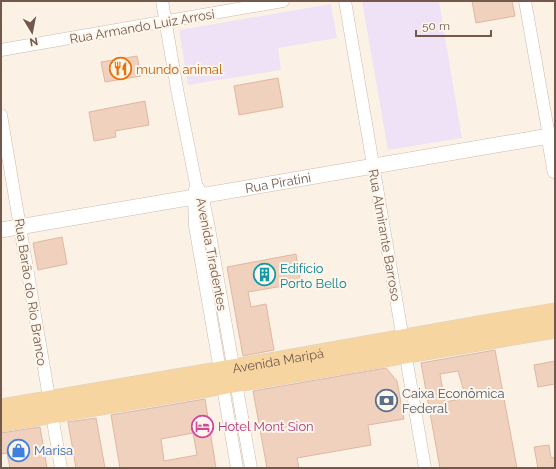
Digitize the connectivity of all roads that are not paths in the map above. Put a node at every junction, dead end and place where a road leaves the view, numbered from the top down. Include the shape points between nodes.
1 (162, 1) edge
2 (283, 1) edge
3 (345, 1) edge
4 (525, 1) edge
5 (165, 22) junction
6 (1, 50) edge
7 (1, 115) edge
8 (552, 135) edge
9 (373, 166) junction
10 (555, 172) edge
11 (197, 192) junction
12 (208, 223) junction
13 (195, 226) junction
14 (20, 227) junction
15 (1, 230) edge
16 (555, 312) edge
17 (555, 329) edge
18 (428, 342) junction
19 (229, 343) junction
20 (216, 345) junction
21 (404, 347) junction
22 (228, 377) junction
23 (50, 407) junction
24 (1, 408) edge
25 (27, 411) junction
26 (241, 413) junction
27 (228, 415) junction
28 (1, 423) edge
29 (62, 468) edge
30 (238, 468) edge
31 (251, 468) edge
32 (425, 468) edge

1 - 5 street
2 - 5 street, Rua Armando Luiz Arrosi
3 - 9 street, Rua Almirante Barroso
4 - 8 street
5 - 6 street, Rua Armando Luiz Arrosi
5 - 11 street
7 - 14 street, Rua Barão do Rio Branco
8 - 9 street, Rua Piratini
8 - 10 street
9 - 11 street, Rua Piratini
9 - 21 street, Rua Almirante Barroso
11 - 12 street, Avenida Tiradentes
11 - 13 street, Avenida Tiradentes
11 - 14 street, Rua Piratini
12 - 13 street via 201,221
12 - 19 street, Avenida Tiradentes
13 - 20 street, Avenida Tiradentes
14 - 15 street, Rua Piratini
14 - 23 street, Rua Barão do Rio Branco
16 - 18 main road, Avenida Maripá
17 - 18 main road, Avenida Maripá
18 - 21 main road, Avenida Maripá
19 - 20 street via 221,349
19 - 22 street, Avenida Tiradentes
20 - 22 street, Avenida Tiradentes
21 - 22 main road, Avenida Maripá
21 - 32 street, Rua Almirante Barroso
22 - 23 main road, Avenida Maripá
22 - 26 street, Avenida Tiradentes
22 - 27 street, Avenida Tiradentes
23 - 25 main road, Avenida Maripá
23 - 29 street, Rua Barão do Rio Branco
24 - 25 main road, Avenida Maripá
25 - 28 main road, Avenida Maripá
26 - 27 street via 239,408 233,406 230,407
26 - 31 street, Avenida Tiradentes
27 - 30 street, Avenida Tiradentes

